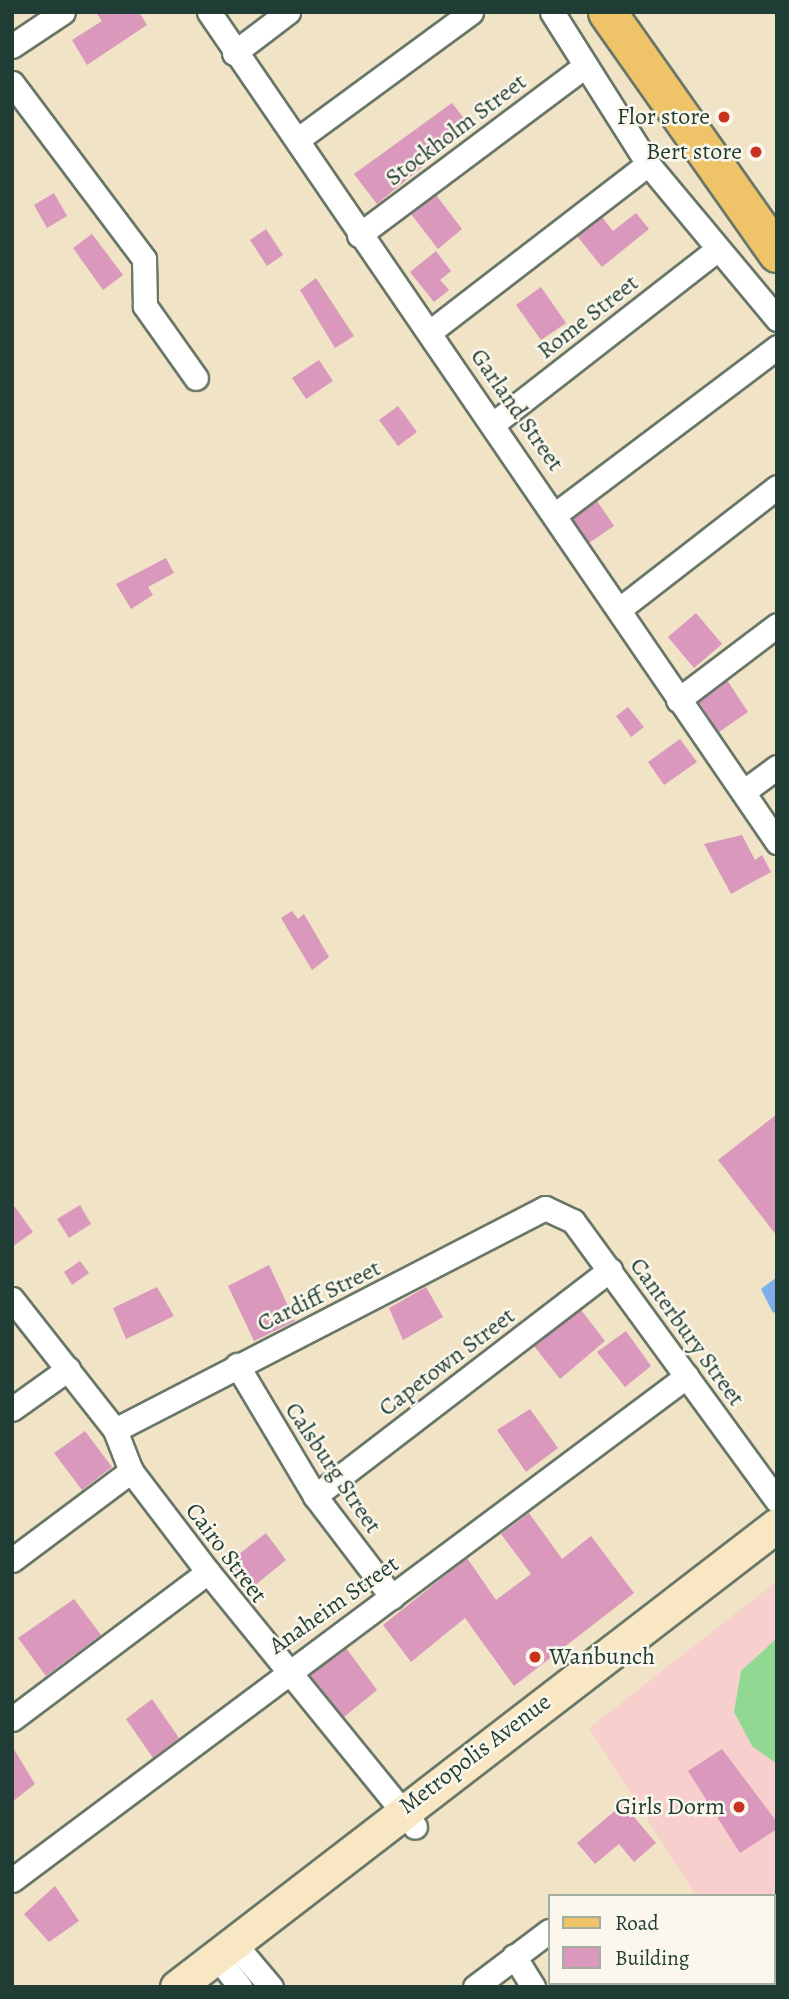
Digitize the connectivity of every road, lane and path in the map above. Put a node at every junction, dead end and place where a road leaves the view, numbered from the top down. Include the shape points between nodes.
1 (63, 12) edge
2 (209, 12) edge
3 (288, 12) edge
4 (471, 12) edge
5 (552, 12) edge
6 (607, 12) edge
7 (12, 46) edge
8 (234, 53) junction
9 (585, 66) junction
10 (12, 83) edge
11 (297, 140) junction
12 (648, 164) junction
13 (359, 235) junction
14 (715, 251) junction
15 (777, 253) edge
16 (777, 319) edge
17 (431, 331) junction
18 (777, 346) edge
19 (196, 378) dead end
20 (493, 424) junction
21 (777, 487) edge
22 (557, 513) junction
23 (621, 608) junction
24 (777, 625) edge
25 (678, 700) junction
26 (777, 767) edge
27 (743, 792) junction
28 (777, 842) edge
29 (545, 1208) joint
30 (610, 1270) junction
31 (12, 1300) edge
32 (237, 1365) junction
33 (68, 1369) junction
34 (687, 1376) junction
35 (12, 1409) edge
36 (114, 1430) junction
37 (131, 1471) junction
38 (315, 1496) junction
39 (777, 1501) edge
40 (777, 1525) edge
41 (777, 1551) edge
42 (12, 1560) edge
43 (208, 1572) junction
44 (392, 1597) junction
45 (284, 1672) junction
46 (12, 1719) edge
47 (408, 1819) junction
48 (12, 1880) edge
49 (548, 1932) edge
50 (514, 1956) junction
51 (230, 1967) edge
52 (177, 1987) edge
53 (271, 1987) edge
54 (475, 1987) edge
55 (533, 1987) edge

1 - 7 street
2 - 8 street, Garland Street
3 - 8 street
4 - 11 street
5 - 9 street
6 - 15 main road
8 - 11 street, Garland Street
9 - 12 street
9 - 13 street, Stockholm Street
10 - 19 street via 144,259 145,306
11 - 13 street, Garland Street
12 - 14 street
12 - 17 street
13 - 17 street, Garland Street
14 - 16 street
14 - 20 street, Rome Street
17 - 20 street, Garland Street
18 - 22 street
20 - 22 street, Garland Street
21 - 23 street
22 - 23 street, Garland Street
23 - 25 street, Garland Street
24 - 25 street
25 - 27 street, Garland Street
26 - 27 street
27 - 28 street, Garland Street
29 - 30 street, Canterbury Street via 565,1213
29 - 32 street, Cardiff Street
30 - 34 street, Canterbury Street
30 - 38 street, Capetown Street
31 - 33 street, Cairo Street
32 - 36 street, Cardiff Street
32 - 38 street, Calsburg Street
33 - 35 street
33 - 36 street, Cairo Street
34 - 39 street, Canterbury Street
34 - 44 street, Anaheim Street
36 - 37 street, Cairo Street
37 - 42 street
37 - 43 street, Cairo Street
38 - 44 street, Calsburg Street
40 - 47 main road, Metropolis Avenue
41 - 47 main road, Metropolis Avenue
43 - 45 street, Cairo Street
43 - 46 street
44 - 45 street, Anaheim Street
45 - 47 street, Cairo Street
45 - 48 street, Anaheim Street
47 - 51 main road, Metropolis Avenue
49 - 50 street
50 - 54 street
50 - 55 street
51 - 52 main road, Metropolis Avenue
51 - 53 street

